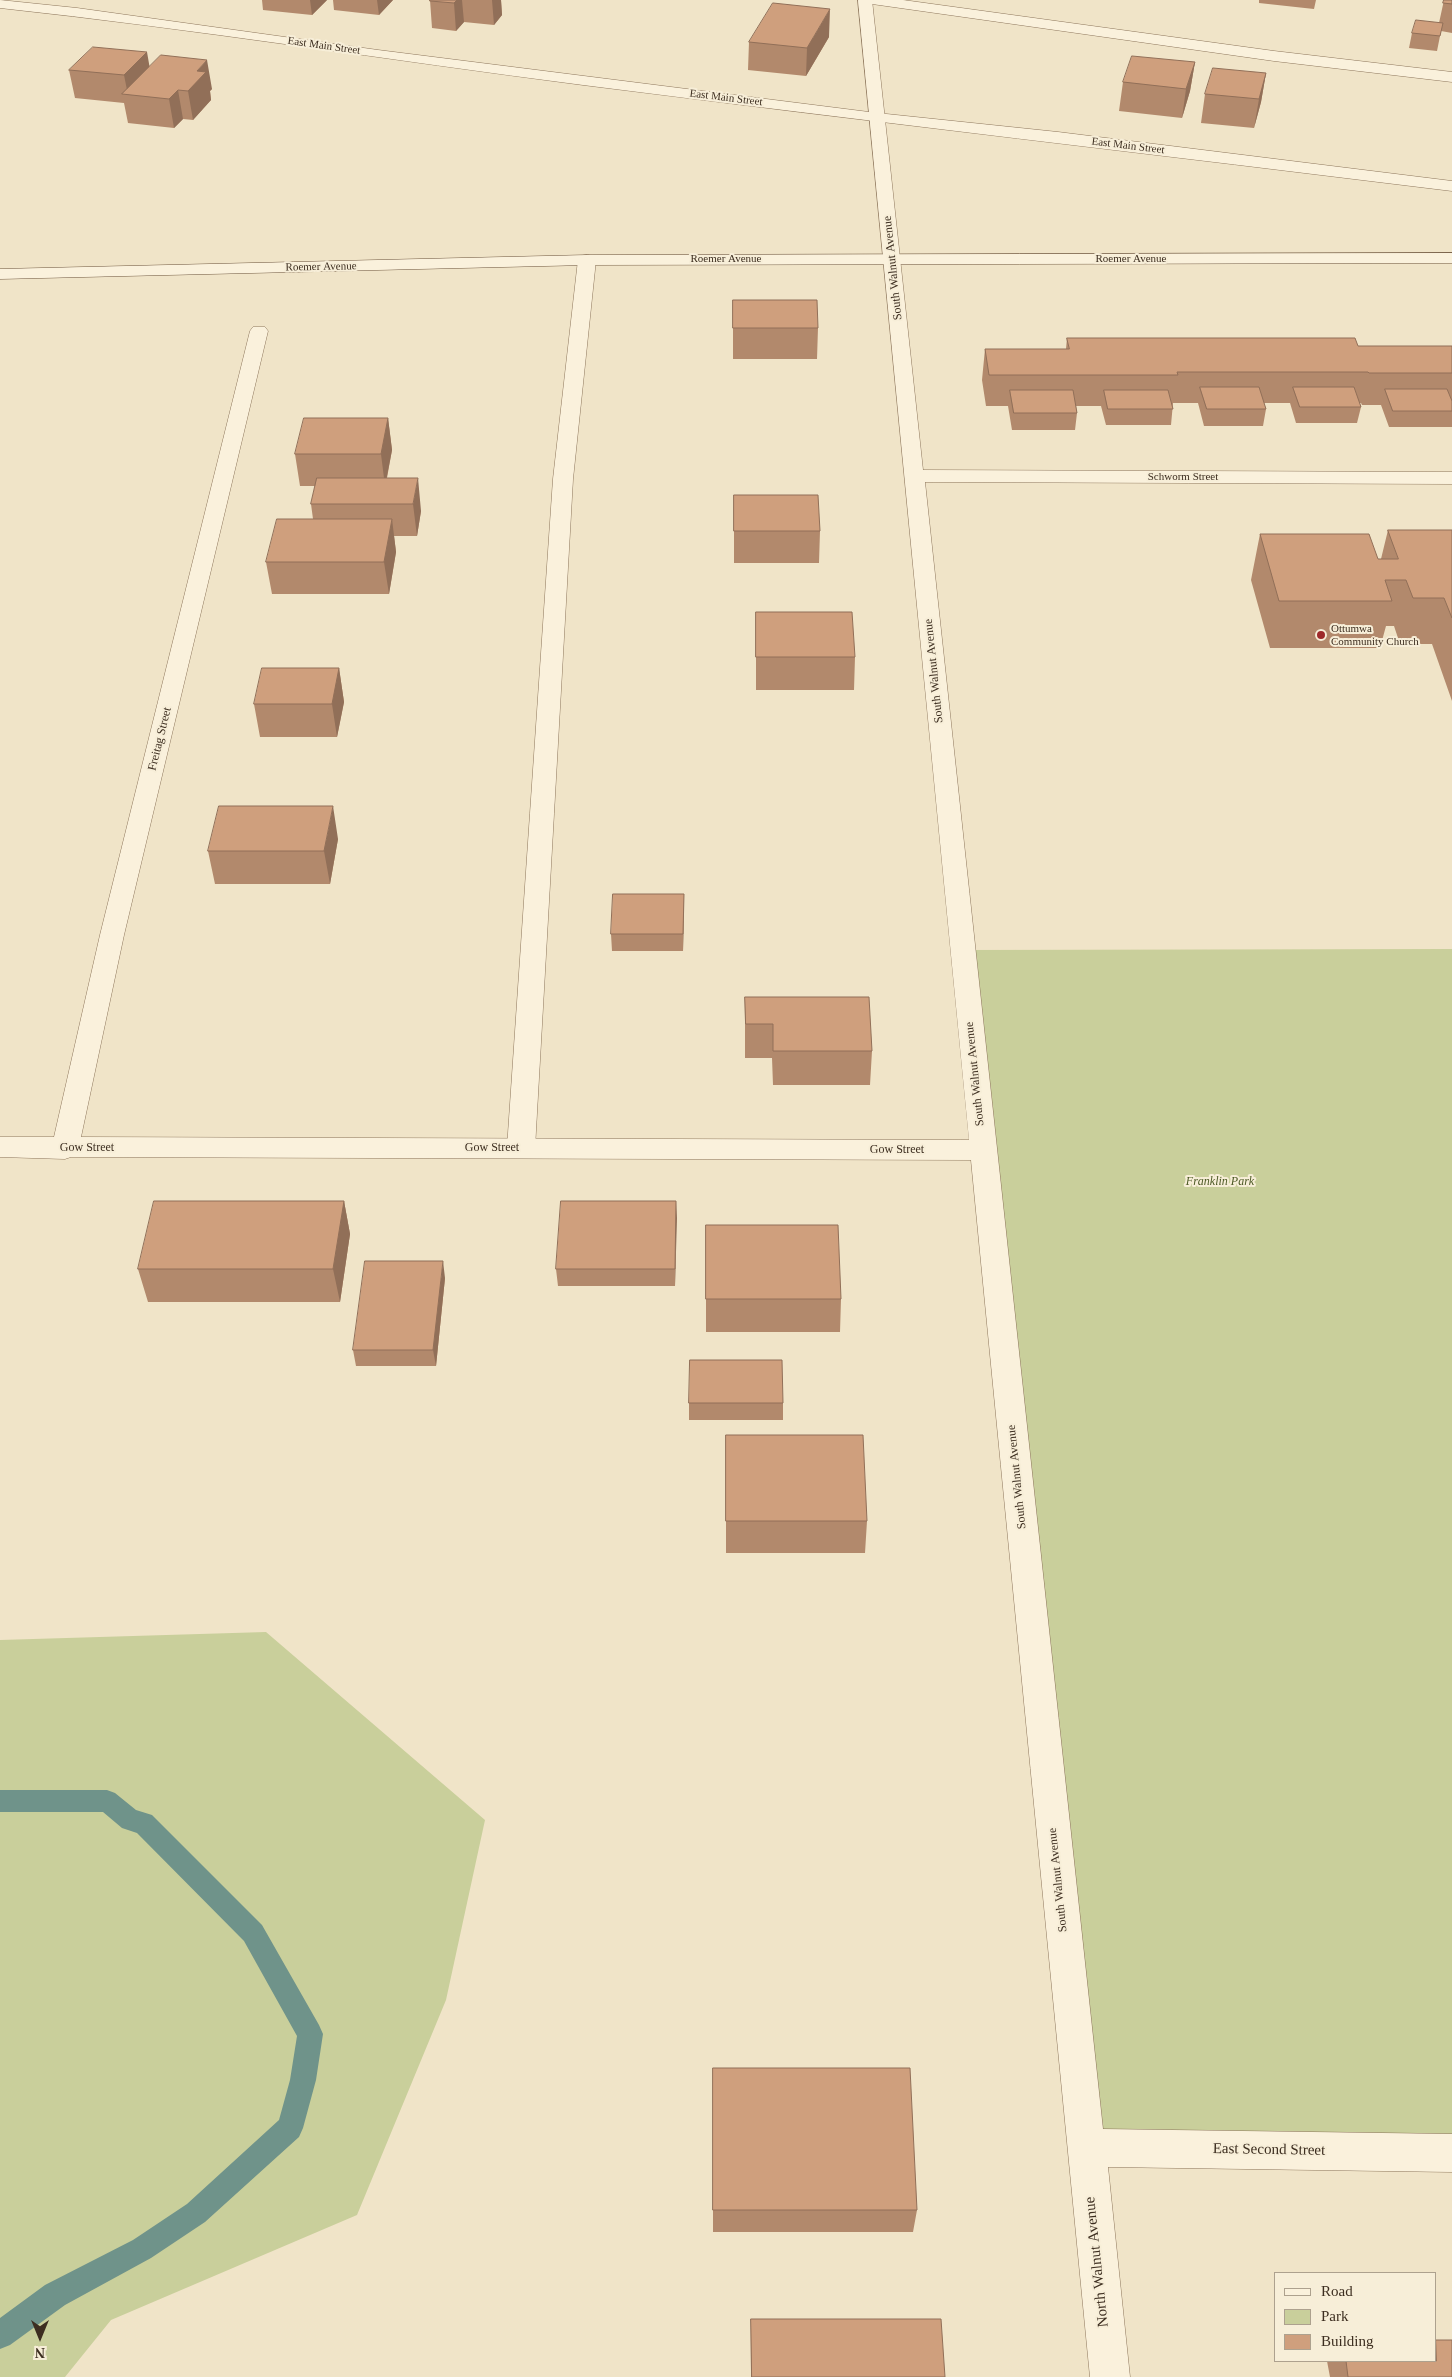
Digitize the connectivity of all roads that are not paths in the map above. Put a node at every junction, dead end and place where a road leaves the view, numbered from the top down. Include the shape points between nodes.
1 (865, 0) edge
2 (872, 0) edge
3 (0, 4) edge
4 (1452, 77) edge
5 (877, 118) junction
6 (1452, 186) edge
7 (1452, 258) edge
8 (892, 259) junction
9 (587, 260) junction
10 (0, 274) edge
11 (259, 330) dead end
12 (914, 476) junction
13 (1452, 478) edge
14 (0, 1147) edge
15 (65, 1148) junction
16 (521, 1148) junction
17 (983, 1150) junction
18 (1085, 2148) junction
19 (1452, 2153) edge
20 (1110, 2377) edge

1 - 5 street, South Walnut Avenue
2 - 4 street via 1274,56
3 - 5 street, East Main Street
5 - 6 street, East Main Street
5 - 8 street, South Walnut Avenue
7 - 8 street, Roemer Avenue
8 - 9 street, Roemer Avenue
8 - 12 street, South Walnut Avenue
9 - 10 street, Roemer Avenue
9 - 16 street via 564,479
11 - 15 street, Freitag Street via 112,935
12 - 13 street, Schworm Street
12 - 17 street, South Walnut Avenue
14 - 15 street, Gow Street
15 - 16 street, Gow Street
16 - 17 street, Gow Street
17 - 18 street, South Walnut Avenue
18 - 19 street, East Second Street
18 - 20 street, North Walnut Avenue

